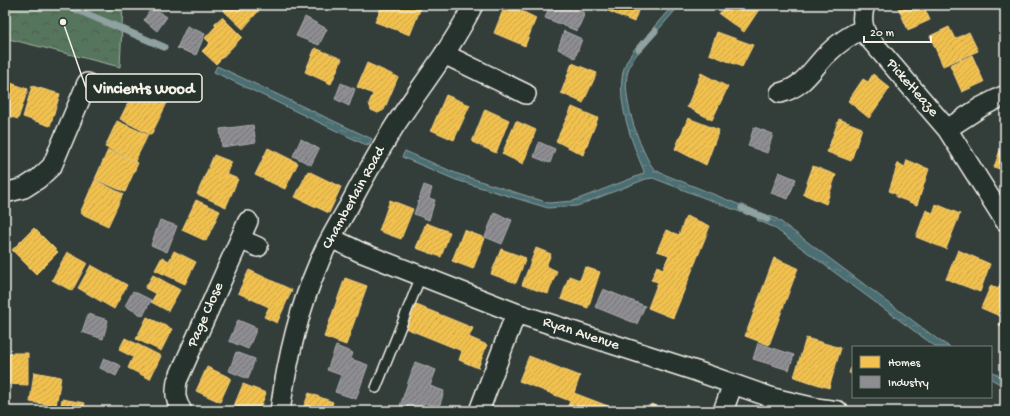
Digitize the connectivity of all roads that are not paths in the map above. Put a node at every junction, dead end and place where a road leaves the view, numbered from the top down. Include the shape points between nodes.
1 (473, 5) edge
2 (865, 5) edge
3 (864, 29) junction
4 (444, 54) junction
5 (87, 83) dead end
6 (780, 93) dead end
7 (526, 94) dead end
8 (1005, 95) edge
9 (947, 129) junction
10 (5, 193) edge
11 (248, 221) dead end
12 (1005, 221) edge
13 (331, 238) junction
14 (240, 239) junction
15 (258, 247) dead end
16 (421, 276) junction
17 (516, 313) junction
18 (733, 384) junction
19 (376, 388) dead end
20 (182, 411) edge
21 (280, 411) edge
22 (479, 411) edge
23 (723, 411) edge
24 (838, 411) edge

1 - 4 street, Chamberlain Road
2 - 3 street via 862,18
3 - 6 street via 838,43 797,86
3 - 9 street, Picketleaze via 871,41
4 - 7 street via 506,76
4 - 13 street, Chamberlain Road via 394,128
5 - 10 street via 52,166 24,188
8 - 9 street, Picketleaze
9 - 12 street, Picketleaze
11 - 14 street, Page Close
13 - 16 street, Ryan Avenue
13 - 21 street, Chamberlain Road via 318,264 296,329 285,372
14 - 15 street
14 - 20 street, Page Close via 177,381 175,394
16 - 17 street, Ryan Avenue
16 - 19 lane
17 - 18 street, Ryan Avenue
17 - 22 street
18 - 23 street
18 - 24 street, Ryan Avenue via 774,398

